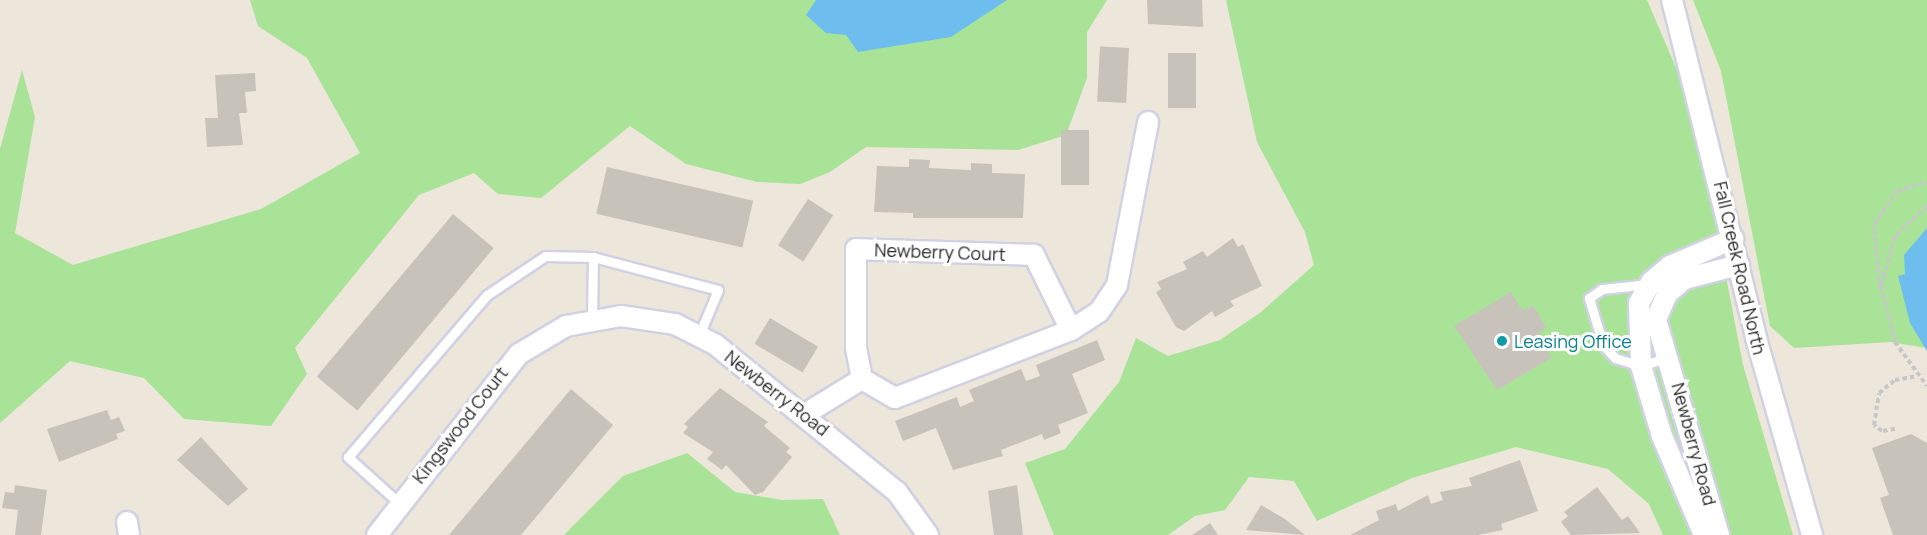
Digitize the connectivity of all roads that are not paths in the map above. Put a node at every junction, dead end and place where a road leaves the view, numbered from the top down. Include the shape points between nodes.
1 (1672, 0) edge
2 (1148, 122) dead end
3 (1733, 239) junction
4 (593, 257) junction
5 (1739, 265) junction
6 (1650, 284) junction
7 (592, 319) junction
8 (1071, 330) junction
9 (699, 335) junction
10 (1666, 358) junction
11 (1641, 366) junction
12 (862, 379) junction
13 (805, 414) junction
14 (399, 503) junction
15 (377, 535) edge
16 (928, 535) edge
17 (1704, 535) edge
18 (1719, 535) edge
19 (1812, 535) edge

1 - 3 street, Fall Creek Road North
2 - 8 street via 1117,285 1099,312
3 - 5 street, Fall Creek Road North
3 - 6 street, Newberry Road via 1670,266
4 - 7 lane
4 - 9 lane via 718,290
4 - 14 lane via 545,256 487,296 348,457
5 - 10 street, Newberry Road via 1684,279 1667,294 1656,319
5 - 19 street, Fall Creek Road North
6 - 11 street, Newberry Road via 1639,303
6 - 11 lane via 1602,289 1589,298 1603,345 1615,358
7 - 9 street, Newberry Road via 648,318
7 - 14 street, Kingswood Court via 549,333 512,360
8 - 12 street via 895,399
8 - 12 street, Newberry Court via 1034,255 856,249 855,348
9 - 13 street, Newberry Road
10 - 11 lane
10 - 18 street, Newberry Road via 1684,400
11 - 17 street, Newberry Road via 1662,436
12 - 13 street
13 - 16 street, Newberry Road via 897,492
14 - 15 street, Kingswood Court

